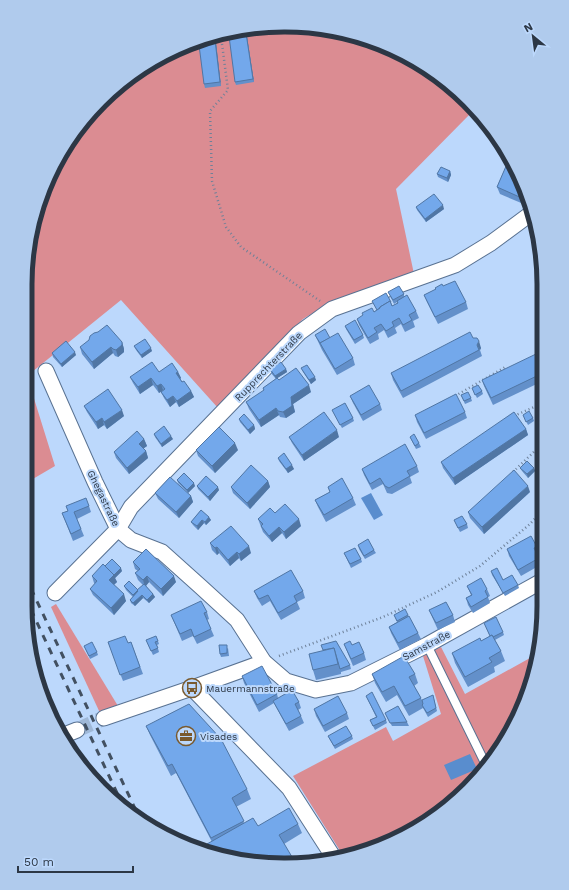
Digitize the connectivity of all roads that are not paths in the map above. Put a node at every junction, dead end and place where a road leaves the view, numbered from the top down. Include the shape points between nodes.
1 (527, 216) edge
2 (46, 371) dead end
3 (118, 529) junction
4 (537, 584) edge
5 (55, 592) dead end
6 (428, 644) junction
7 (264, 662) junction
8 (192, 688) junction
9 (104, 718) tunnel mouth
10 (77, 730) tunnel mouth
11 (67, 734) edge
12 (484, 760) edge
13 (331, 854) edge

1 - 3 street, Rupprechterstraße via 491,244 455,265 332,309 299,333 131,507
2 - 3 street, Ghegastraße
3 - 5 street, Rupprechterstraße
3 - 7 street, Ghegastraße via 131,540 162,552 196,582 237,620
4 - 6 street, Samstraße
6 - 7 street, Samstraße via 351,683 316,690 286,681
6 - 12 lane
7 - 8 street
8 - 9 street
8 - 13 street via 289,788
10 - 11 street

